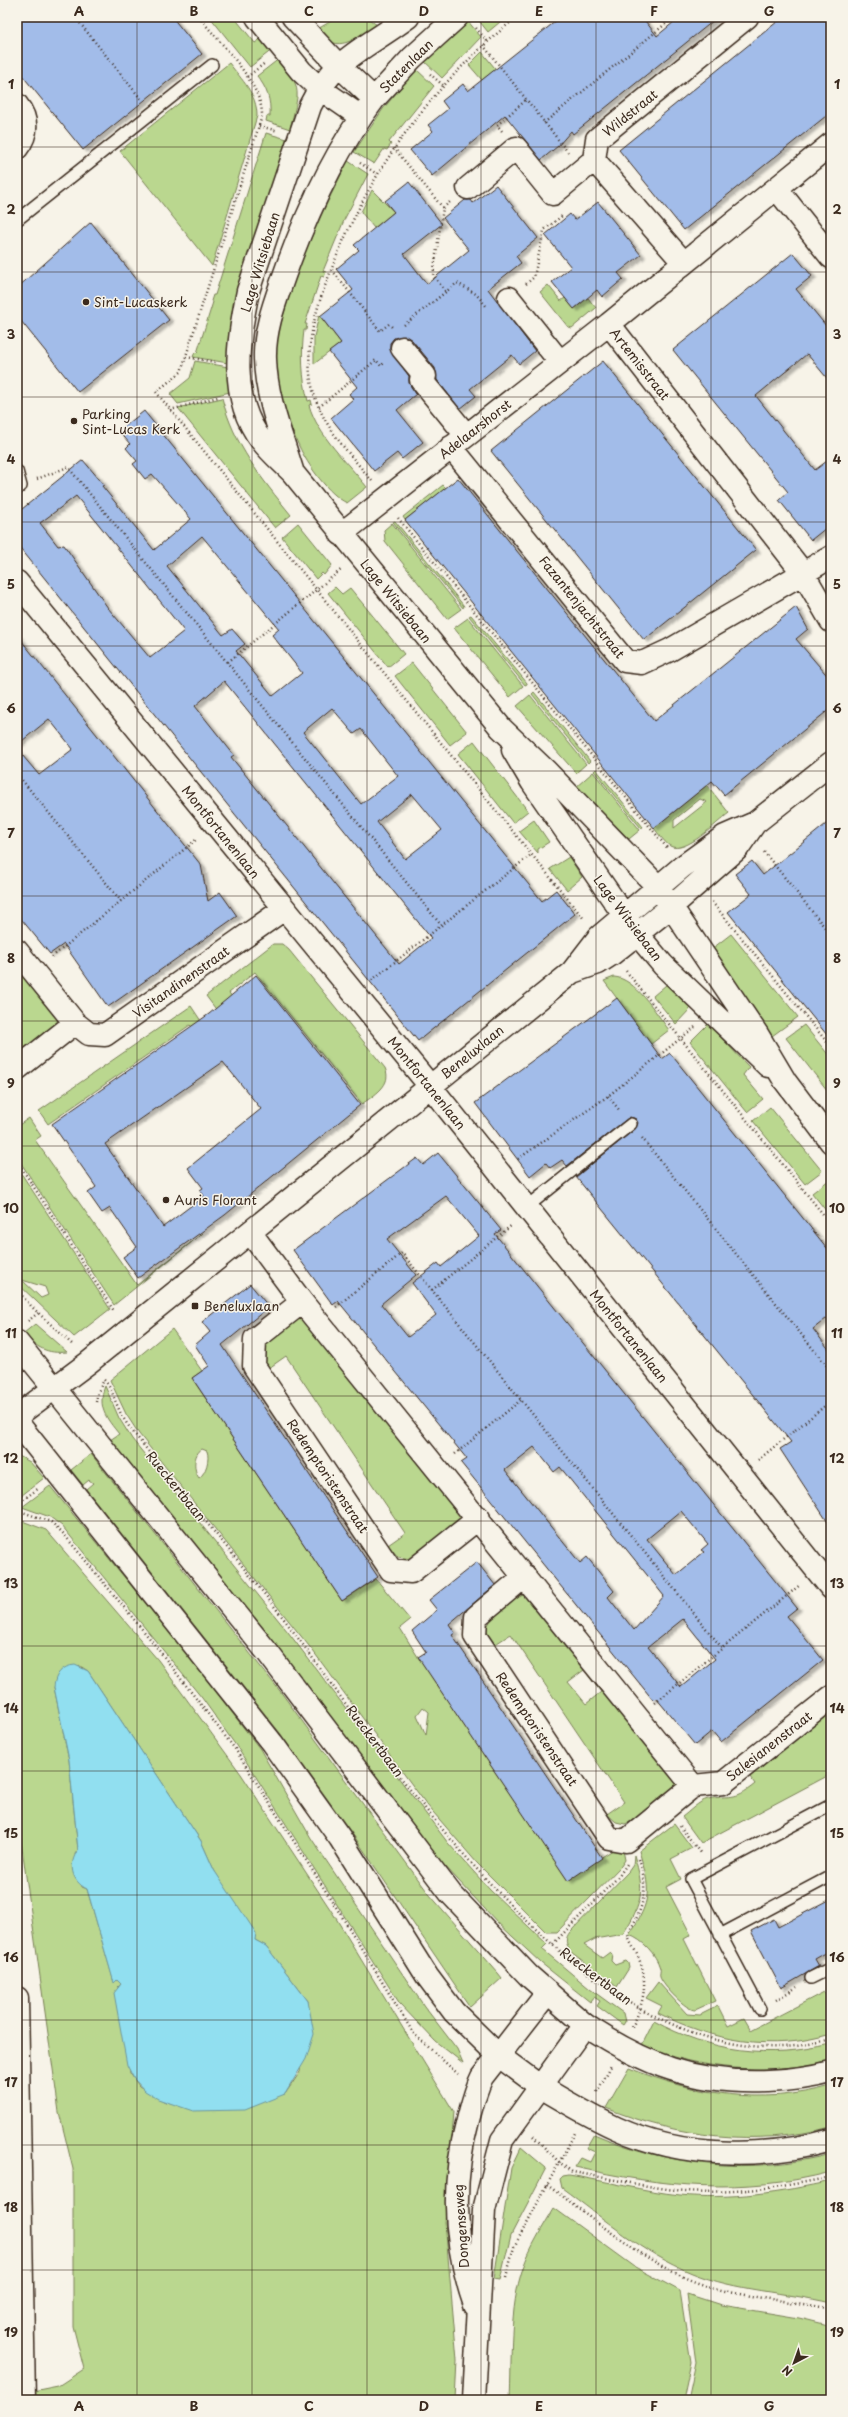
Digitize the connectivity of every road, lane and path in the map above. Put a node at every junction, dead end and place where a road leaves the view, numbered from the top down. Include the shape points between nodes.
1 (75, 17) edge
2 (257, 17) edge
3 (293, 17) edge
4 (408, 17) edge
5 (457, 17) edge
6 (674, 17) edge
7 (747, 17) edge
8 (483, 45) dead end
9 (212, 65) dead end
10 (338, 65) junction
11 (318, 88) junction
12 (374, 99) junction
13 (526, 100) junction
14 (17, 105) edge
15 (152, 113) junction
16 (361, 117) junction
17 (544, 122) junction
18 (831, 144) edge
19 (17, 148) edge
20 (394, 148) dead end
21 (516, 148) junction
22 (588, 165) junction
23 (468, 188) dead end
24 (777, 189) junction
25 (553, 194) junction
26 (17, 220) edge
27 (831, 257) edge
28 (684, 263) junction
29 (331, 270) dead end
30 (446, 292) junction
31 (509, 298) junction
32 (609, 324) junction
33 (399, 340) junction
34 (186, 357) dead end
35 (560, 362) junction
36 (238, 366) junction
37 (241, 393) junction
38 (319, 407) dead end
39 (170, 410) dead end
40 (458, 441) junction
41 (17, 471) edge
42 (293, 473) junction
43 (19, 488) edge
44 (341, 534) junction
45 (359, 555) junction
46 (831, 557) edge
47 (803, 573) junction
48 (17, 582) edge
49 (831, 621) edge
50 (228, 662) junction
51 (501, 728) junction
52 (831, 763) edge
53 (17, 774) edge
54 (755, 823) junction
55 (214, 824) junction
56 (532, 854) dead end
57 (775, 865) dead end
58 (658, 887) junction
59 (121, 901) junction
60 (672, 906) junction
61 (284, 909) junction
62 (623, 917) junction
63 (442, 925) junction
64 (637, 934) junction
65 (831, 935) edge
66 (17, 952) edge
67 (34, 972) junction
68 (572, 972) junction
69 (354, 994) junction
70 (711, 1012) junction
71 (75, 1023) junction
72 (17, 1069) edge
73 (785, 1082) junction
74 (430, 1086) junction
75 (608, 1096) junction
76 (631, 1124) junction
77 (831, 1142) edge
78 (17, 1161) edge
79 (499, 1173) junction
80 (528, 1209) junction
81 (250, 1232) junction
82 (17, 1290) edge
83 (432, 1290) junction
84 (302, 1302) junction
85 (318, 1321) junction
86 (127, 1331) junction
87 (17, 1342) edge
88 (88, 1363) junction
89 (831, 1371) edge
90 (54, 1388) junction
91 (521, 1400) junction
92 (831, 1401) edge
93 (17, 1416) edge
94 (17, 1422) edge
95 (438, 1468) junction
96 (741, 1474) junction
97 (17, 1510) edge
98 (478, 1518) junction
99 (525, 1576) junction
100 (824, 1579) edge
101 (722, 1648) junction
102 (831, 1697) edge
103 (638, 1717) junction
104 (693, 1786) junction
105 (831, 1805) edge
106 (666, 1808) junction
107 (626, 1841) junction
108 (709, 1869) junction
109 (831, 1876) edge
110 (720, 1934) junction
111 (553, 1944) junction
112 (831, 1968) edge
113 (811, 1978) joint
114 (548, 1992) junction
115 (17, 1998) edge
116 (760, 2009) joint
117 (641, 2010) junction
118 (585, 2025) junction
119 (831, 2039) edge
120 (794, 2046) dead end
121 (620, 2048) junction
122 (787, 2048) dead end
123 (499, 2056) junction
124 (831, 2072) edge
125 (541, 2087) junction
126 (476, 2089) junction
127 (585, 2113) junction
128 (516, 2121) junction
129 (831, 2140) edge
130 (559, 2162) junction
131 (831, 2177) edge
132 (547, 2185) junction
133 (505, 2283) dead end
134 (19, 2293) edge
135 (831, 2309) edge
136 (479, 2316) junction
137 (24, 2400) edge
138 (474, 2400) edge

1 - 15 path
2 - 11 street
3 - 10 street
4 - 10 street
5 - 12 street, Statenlaan via 412,58
6 - 17 path
7 - 22 street, Wildstraat via 598,139
8 - 13 path
9 - 15 lane
10 - 11 street
10 - 12 street
11 - 16 street
11 - 36 street, Lage Witsiebaan via 248,291
12 - 16 street, Lage Witsiebaan
13 - 17 path
13 - 21 path via 497,124
14 - 19 street via 25,114 25,138
15 - 26 lane
16 - 42 street, Lage Witsiebaan via 313,203 274,304 267,334 267,381
17 - 22 path
18 - 24 street, Artemisstraat
20 - 30 path via 443,208 433,275
21 - 23 street
21 - 25 street
22 - 25 street
22 - 28 street
24 - 27 street
24 - 28 street, Artemisstraat
25 - 31 path via 568,212 544,230 534,277
28 - 32 street, Artemisstraat
29 - 33 path via 380,331 389,324
30 - 31 path via 457,283 476,294 491,312
30 - 33 path
31 - 35 street
32 - 35 street, Adelaarshorst
32 - 47 street, Artemisstraat
33 - 38 path via 381,366 376,360
33 - 40 street, Fazantenjachtstraat via 425,376 421,380
34 - 36 path
35 - 40 street, Adelaarshorst
36 - 37 street, Lage Witsiebaan
37 - 39 path
37 - 42 street, Lage Witsiebaan via 248,416 260,439
40 - 44 street, Adelaarshorst
40 - 47 street, Fazantenjachtstraat via 625,661 642,663 670,650
41 - 43 lane
42 - 44 street, Lage Witsiebaan
43 - 50 path via 68,467
44 - 45 street, Lage Witsiebaan
45 - 50 path
45 - 51 street, Lage Witsiebaan
46 - 47 street, Fazantenjachtstraat
47 - 49 street, Artemisstraat
48 - 55 street, Montfortanenlaan
50 - 63 path
51 - 58 street, Lage Witsiebaan
51 - 62 street, Lage Witsiebaan via 532,782
52 - 54 street, Beneluxlaan
53 - 59 path
54 - 58 street, Beneluxlaan via 725,836
54 - 60 street, Beneluxlaan via 737,849
55 - 59 path
55 - 61 street, Montfortanenlaan
56 - 63 path
57 - 65 path
58 - 60 street, Lage Witsiebaan
58 - 62 street, Beneluxlaan
59 - 67 path
60 - 64 street, Beneluxlaan
60 - 73 street, Lage Witsiebaan via 757,1034
61 - 69 street, Montfortanenlaan
61 - 71 street, Visitandinenstraat via 105,1034 89,1034
62 - 64 street, Lage Witsiebaan
62 - 68 street, Beneluxlaan via 599,937
63 - 69 path
64 - 68 street, Beneluxlaan via 598,963
64 - 70 street, Lage Witsiebaan
66 - 67 street, Visitandinenstraat
67 - 71 street, Visitandinenstraat
68 - 74 street, Beneluxlaan
69 - 74 street, Montfortanenlaan
70 - 73 street, Lage Witsiebaan
70 - 75 path via 682,1040
71 - 72 street
73 - 77 street, Lage Witsiebaan
74 - 79 street, Montfortanenlaan
74 - 81 street, Beneluxlaan
75 - 76 path
75 - 79 path
76 - 80 lane
76 - 89 path
78 - 86 path
79 - 80 street, Montfortanenlaan
80 - 83 path
80 - 96 street, Montfortanenlaan
81 - 84 street
81 - 86 street, Beneluxlaan
82 - 88 path, Rueckertbaan via 65,1336
83 - 85 path via 402,1253
83 - 91 path
84 - 85 street
84 - 98 street, Redemptoristenstraat via 254,1339 254,1366 391,1570 411,1572
85 - 95 street
86 - 88 street, Beneluxlaan
87 - 90 street
88 - 90 street, Beneluxlaan
88 - 111 path, Rueckertbaan via 108,1385 135,1434 280,1614 431,1816 465,1856
90 - 93 street, Beneluxlaan
90 - 114 street via 268,1653 451,1894 529,1976
91 - 95 path
91 - 101 path
92 - 96 path
94 - 123 street via 272,1743 340,1838 427,1976 454,2012
95 - 98 street
96 - 100 street, Montfortanenlaan
97 - 126 path via 51,1522 62,1532 209,1713 257,1782 414,2034
98 - 99 street
99 - 103 street
99 - 107 street, Redemptoristenstraat via 476,1616 474,1636 608,1838
100 - 101 path
101 - 103 path
102 - 104 street, Salesianenstraat via 723,1783
103 - 104 street
104 - 106 street
105 - 108 lane
106 - 107 street
106 - 108 path via 696,1846
107 - 111 path via 630,1854 625,1869
107 - 117 path via 637,1856 645,1878 640,1912 628,1934 644,1974
108 - 110 lane via 691,1879
109 - 110 lane
110 - 116 lane
111 - 117 path, Rueckertbaan via 586,1972
112 - 113 lane
113 - 116 path
114 - 118 street
114 - 123 street, Dongenseweg
115 - 134 street
117 - 121 path
117 - 122 path, Rueckertbaan via 705,2038 748,2047
118 - 121 street
118 - 125 street, Dongenseweg
119 - 120 path
121 - 124 street via 656,2064 709,2079 790,2080
121 - 127 path
123 - 125 street
123 - 126 street, Dongenseweg
125 - 127 street
125 - 128 street, Dongenseweg
126 - 136 street, Dongenseweg via 459,2154 456,2195 465,2276
127 - 129 street via 617,2129 685,2149 720,2152 773,2151
127 - 130 path
128 - 130 path
128 - 136 street, Dongenseweg via 502,2140 484,2210
130 - 131 path via 572,2172 685,2191 772,2187
130 - 132 path
132 - 133 path via 514,2247
132 - 135 path via 632,2246 689,2279 745,2295
134 - 137 street
136 - 138 street, Dongenseweg

